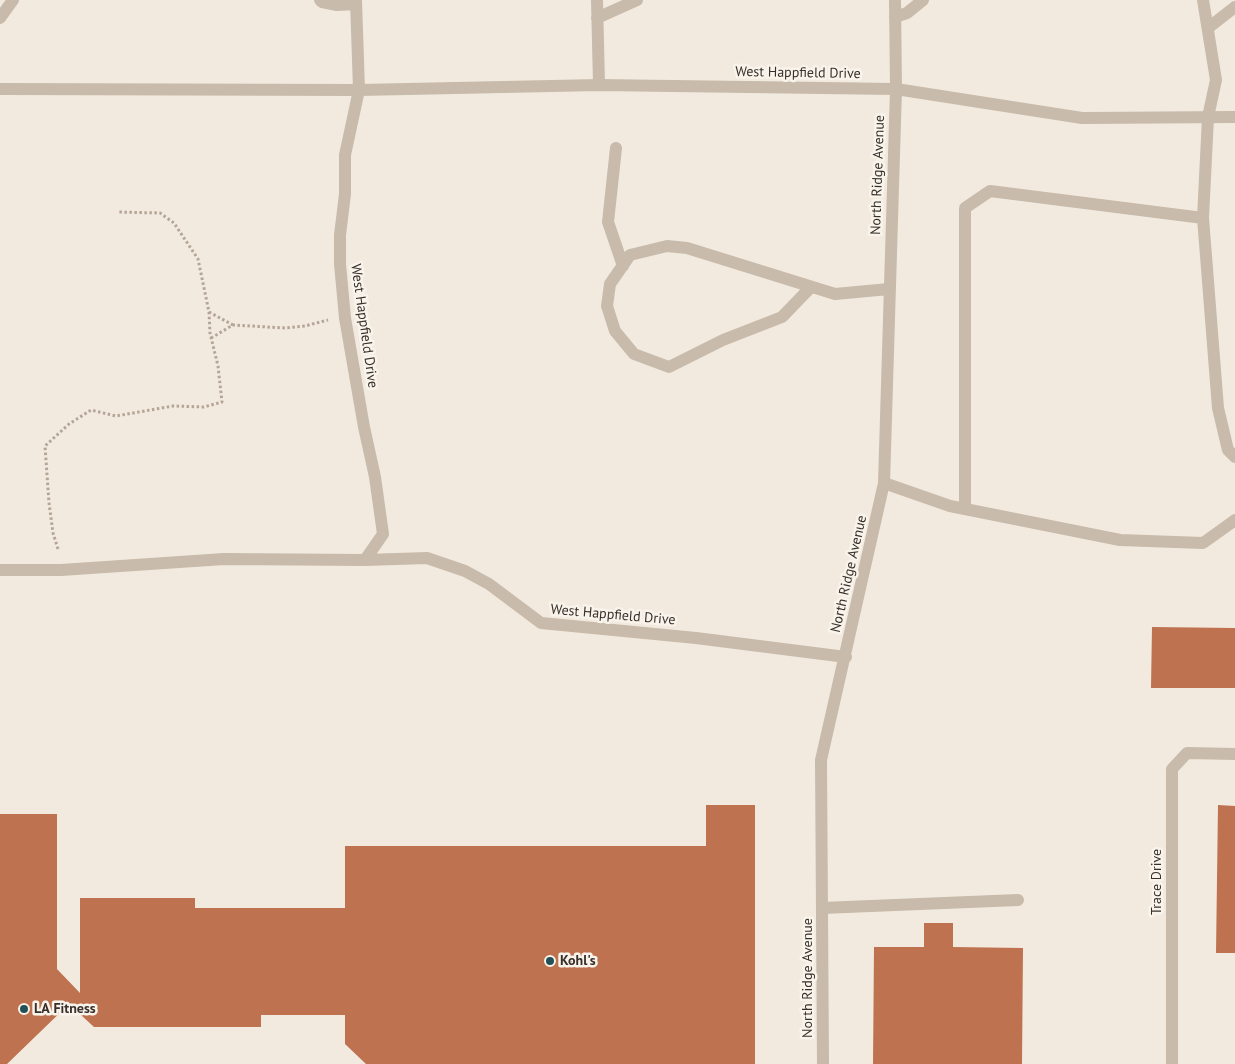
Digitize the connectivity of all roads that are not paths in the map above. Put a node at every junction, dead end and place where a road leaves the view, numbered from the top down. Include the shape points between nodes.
1 (13, 0) edge
2 (320, 0) edge
3 (596, 0) edge
4 (637, 0) edge
5 (895, 0) edge
6 (923, 0) edge
7 (1203, 0) edge
8 (356, 2) edge
9 (1235, 7) edge
10 (895, 16) junction
11 (0, 18) edge
12 (597, 18) junction
13 (1208, 28) junction
14 (599, 85) junction
15 (0, 89) edge
16 (896, 89) junction
17 (359, 90) junction
18 (1208, 117) junction
19 (1235, 117) edge
20 (616, 148) dead end
21 (1202, 218) junction
22 (623, 266) junction
23 (812, 287) junction
24 (889, 289) junction
25 (1235, 457) edge
26 (884, 483) junction
27 (965, 509) junction
28 (1235, 520) edge
29 (365, 560) junction
30 (0, 570) edge
31 (846, 657) junction
32 (1235, 754) edge
33 (1018, 900) dead end
34 (822, 908) junction
35 (824, 1064) edge
36 (1172, 1064) edge

1 - 11 street
2 - 8 street via 337,5
3 - 12 street
4 - 12 street
5 - 10 street, North Ridge Avenue
6 - 10 street via 907,13
7 - 13 street
8 - 17 street
9 - 13 street
10 - 16 street, North Ridge Avenue
12 - 14 street
13 - 18 street via 1216,80
14 - 16 street, West Happfield Drive
14 - 17 street, West Happfield Drive
15 - 17 street, West Happfield Drive
16 - 18 street, West Happfield Drive via 1082,118
16 - 24 street, North Ridge Avenue
17 - 29 street, West Happfield Drive via 345,156 340,264 345,318 383,534
18 - 19 street, West Happfield Drive
18 - 21 street
20 - 22 street via 608,222
21 - 25 street via 1218,408 1228,450
21 - 27 street via 990,191 965,208
22 - 23 street via 630,255 666,246 687,248
22 - 23 street via 610,284 607,306 615,331 634,354 669,367 723,340 782,317
23 - 24 street via 835,294
24 - 26 street, North Ridge Avenue
26 - 27 street
26 - 31 street, North Ridge Avenue
27 - 28 street via 1120,540 1202,544
29 - 30 street, West Happfield Drive via 224,559 61,570
29 - 31 street, West Happfield Drive via 427,558 465,571 489,584 541,623
31 - 34 street, North Ridge Avenue via 821,760
32 - 36 street, Trace Drive via 1187,753 1172,769
33 - 34 street
34 - 35 street, North Ridge Avenue

